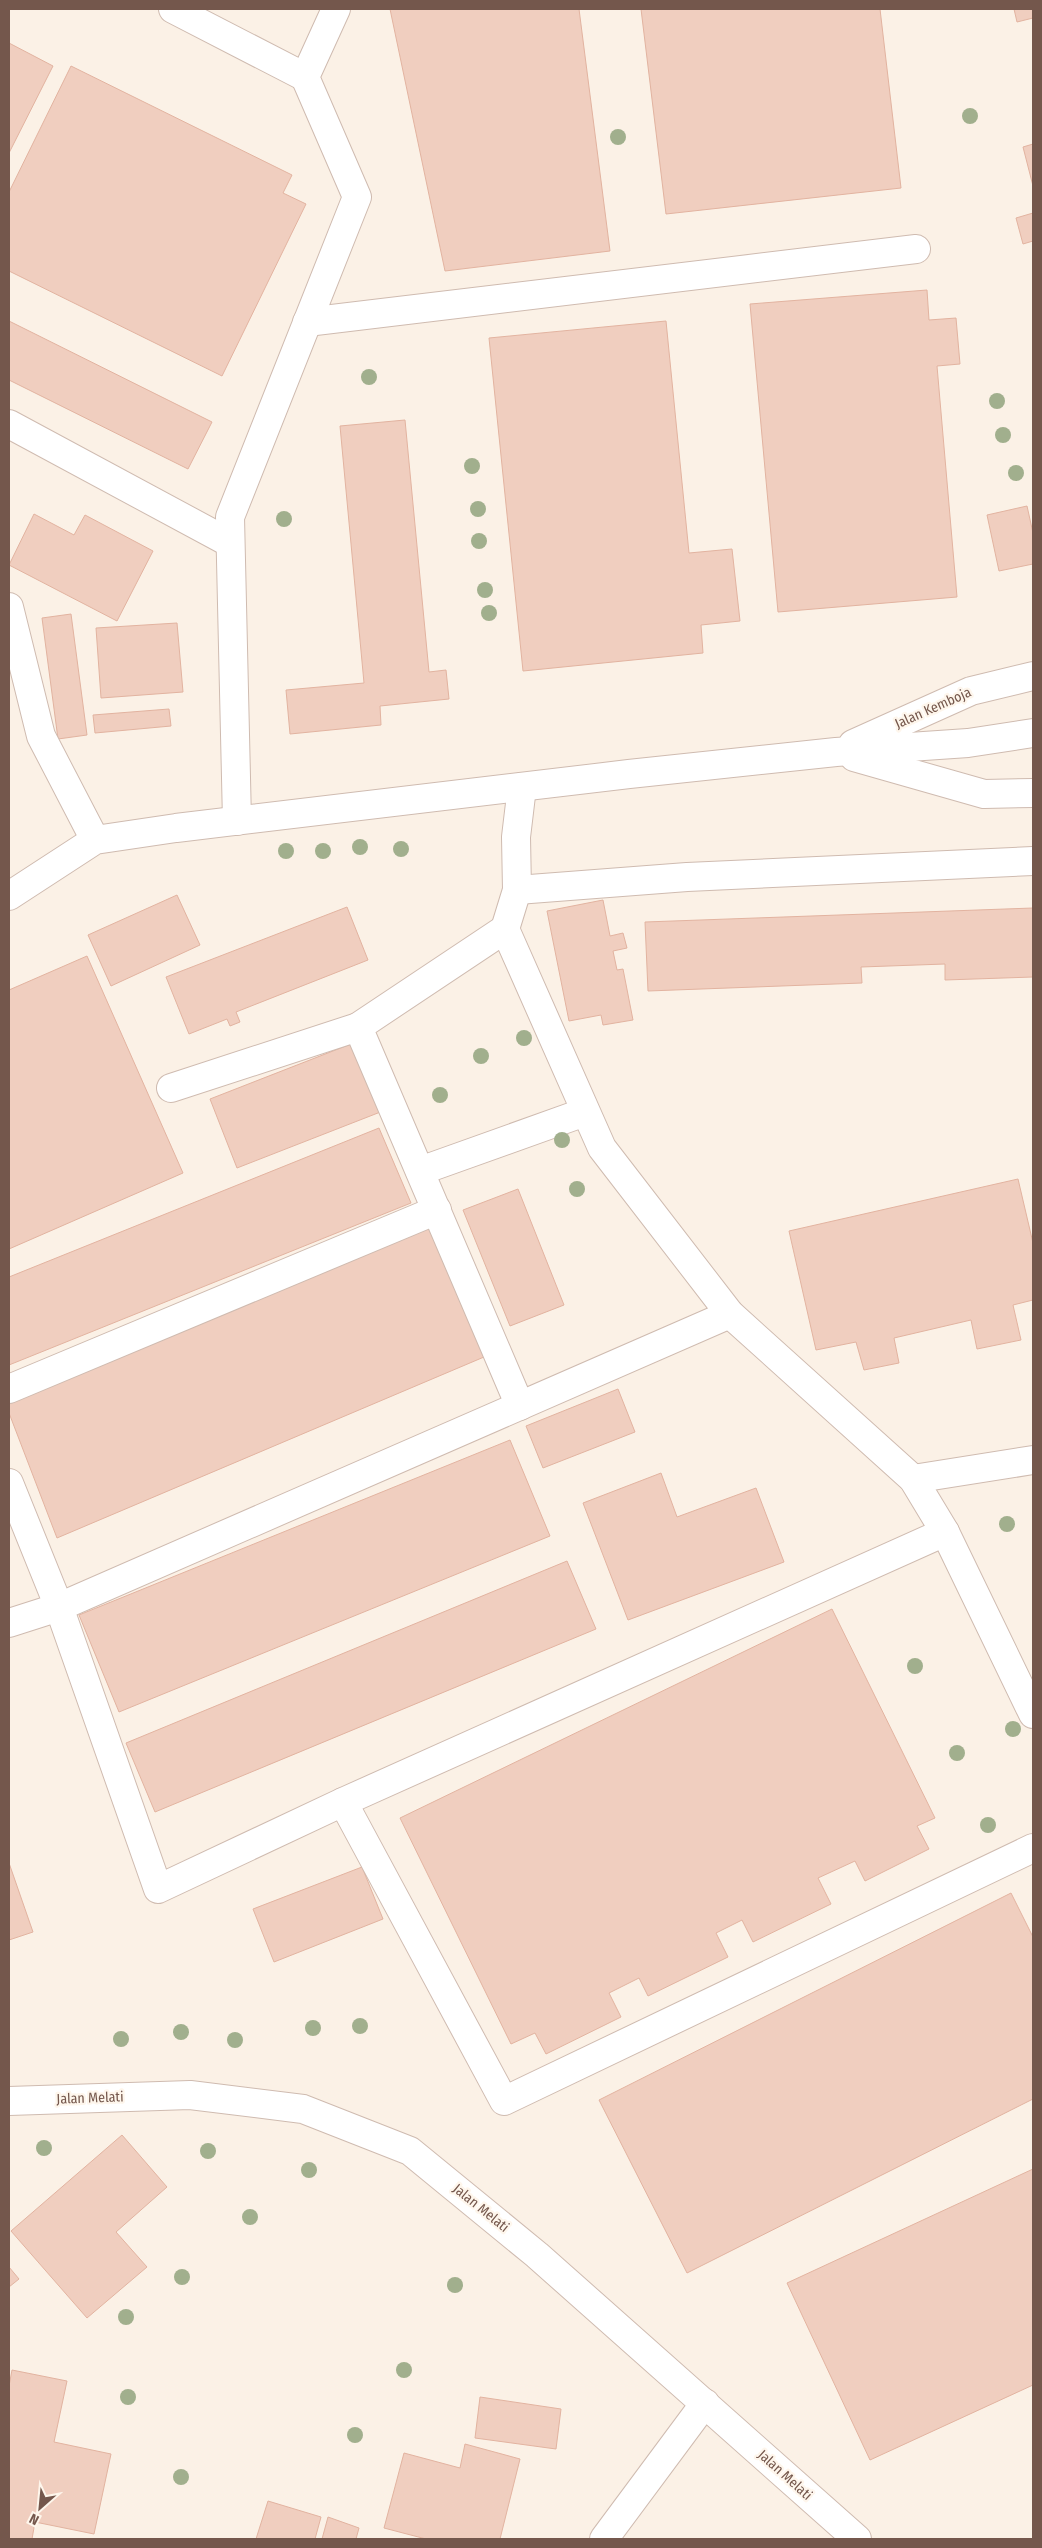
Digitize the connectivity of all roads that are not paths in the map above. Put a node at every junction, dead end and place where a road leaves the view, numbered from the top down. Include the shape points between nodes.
1 (172, 9) edge
2 (336, 9) edge
3 (305, 77) junction
4 (916, 249) dead end
5 (307, 322) junction
6 (9, 424) edge
7 (230, 543) junction
8 (9, 607) edge
9 (1033, 676) edge
10 (1033, 733) edge
11 (836, 752) junction
12 (522, 787) junction
13 (1033, 793) edge
14 (237, 821) junction
15 (95, 840) junction
16 (1033, 861) edge
17 (517, 890) junction
18 (9, 896) edge
19 (505, 929) junction
20 (358, 1026) junction
21 (171, 1088) dead end
22 (585, 1112) junction
23 (420, 1171) junction
24 (437, 1210) junction
25 (730, 1314) junction
26 (9, 1389) edge
27 (520, 1406) junction
28 (1033, 1460) edge
29 (913, 1479) junction
30 (9, 1483) edge
31 (945, 1532) junction
32 (59, 1607) junction
33 (9, 1623) edge
34 (1033, 1714) edge
35 (343, 1802) junction
36 (1033, 1848) edge
37 (9, 2101) edge
38 (705, 2403) junction
39 (604, 2539) edge
40 (857, 2539) edge

1 - 3 street
2 - 3 street
3 - 5 street via 357,197
4 - 5 street
5 - 7 street via 230,517
6 - 7 street
7 - 14 street
8 - 15 street via 40,736
9 - 11 street, Jalan Kemboja via 971,690
10 - 11 street via 968,742
11 - 12 street
11 - 13 street via 984,794
12 - 14 street
12 - 17 street via 516,837
14 - 15 street
15 - 18 street
16 - 17 street via 687,877
17 - 19 street
19 - 20 street
19 - 22 street
20 - 21 street
20 - 23 street
22 - 23 street
22 - 25 street via 602,1148
23 - 24 street
24 - 26 street
24 - 27 street
25 - 27 street
25 - 29 street
27 - 32 street
28 - 29 street
29 - 31 street
30 - 32 street
31 - 34 street
31 - 35 street
32 - 33 street
32 - 35 street via 158,1889
35 - 36 street via 504,2101
37 - 38 street, Jalan Melati via 200,2096 303,2109 410,2151 537,2255
38 - 39 street
38 - 40 street, Jalan Melati

